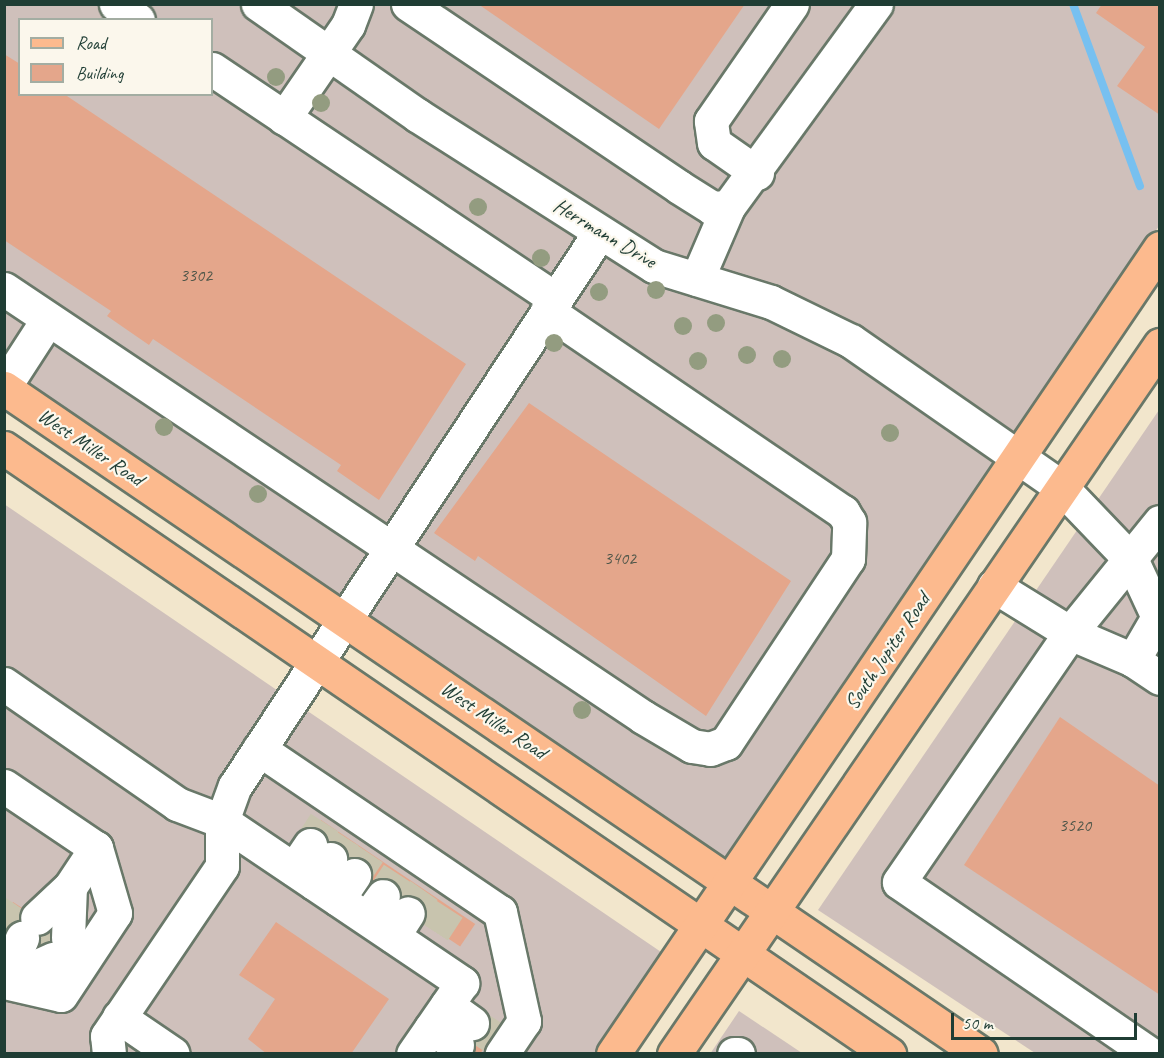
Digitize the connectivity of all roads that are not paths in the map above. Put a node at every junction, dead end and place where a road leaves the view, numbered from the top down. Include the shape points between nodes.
1 (116, 4) edge
2 (258, 4) edge
3 (356, 4) edge
4 (408, 4) edge
5 (792, 4) edge
6 (876, 4) edge
7 (135, 18) edge
8 (329, 54) junction
9 (213, 70) edge
10 (284, 118) junction
11 (757, 173) junction
12 (728, 207) junction
13 (600, 232) junction
14 (1160, 248) edge
15 (697, 279) junction
16 (4, 288) edge
17 (551, 305) junction
18 (48, 319) junction
19 (1160, 345) edge
20 (4, 387) edge
21 (4, 448) edge
22 (1017, 459) junction
23 (1060, 486) junction
24 (1160, 522) edge
25 (390, 547) junction
26 (1132, 561) junction
27 (994, 586) junction
28 (344, 618) junction
29 (1070, 633) junction
30 (315, 660) junction
31 (1133, 660) junction
32 (1160, 678) edge
33 (4, 684) edge
34 (259, 749) junction
35 (4, 786) edge
36 (222, 821) junction
37 (96, 848) junction
38 (338, 849) junction
39 (729, 883) junction
40 (70, 887) junction
41 (426, 910) junction
42 (770, 912) junction
43 (700, 926) junction
44 (34, 935) edge
45 (740, 954) junction
46 (4, 981) edge
47 (120, 1017) junction
48 (456, 1039) edge
49 (870, 1048) edge
50 (109, 1053) edge
51 (173, 1053) edge
52 (613, 1053) edge
53 (674, 1053) edge
54 (981, 1053) edge
55 (1150, 1053) edge

1 - 7 street
2 - 8 street, Herrmann Drive
3 - 8 street
4 - 12 street via 712,208
5 - 11 street via 711,121 714,143
6 - 11 street
8 - 10 street
8 - 13 street, Herrmann Drive
9 - 10 street
10 - 17 street
11 - 12 street
12 - 15 street
13 - 15 street, Herrmann Drive via 654,266
13 - 17 street
14 - 22 main road, South Jupiter Road
15 - 22 street, Herrmann Drive via 771,302 851,341
16 - 18 street
17 - 25 street
17 - 25 street via 843,512 849,522 848,559 743,718 726,743 710,749 692,746
18 - 20 street
18 - 25 street
19 - 23 main road
20 - 28 main road, West Miller Road
21 - 30 main road
22 - 23 street, Herrmann Drive
22 - 39 main road, South Jupiter Road
23 - 26 street, Herrmann Drive
23 - 27 main road
24 - 26 street
25 - 28 street
26 - 29 street
26 - 31 street, Herrmann Drive via 1158,617
27 - 29 street
27 - 42 main road
28 - 30 street
28 - 39 main road, West Miller Road
29 - 31 street
29 - 55 street via 898,882
30 - 34 street
30 - 43 main road
31 - 32 street
33 - 36 street via 177,804
34 - 36 street via 235,786
34 - 38 street
35 - 37 street
36 - 38 street
36 - 47 street via 222,866
37 - 40 street
37 - 46 street via 115,913 62,995
38 - 41 street
38 - 41 street
39 - 42 main road, West Miller Road
39 - 43 main road, South Jupiter Road
40 - 44 street
40 - 44 street
41 - 48 street via 462,982
41 - 48 street via 500,912 524,1021
42 - 45 main road
42 - 54 main road, West Miller Road
43 - 45 main road
43 - 52 main road, South Jupiter Road
44 - 46 street
45 - 49 main road
45 - 53 main road
47 - 50 street via 107,1036
47 - 51 street

